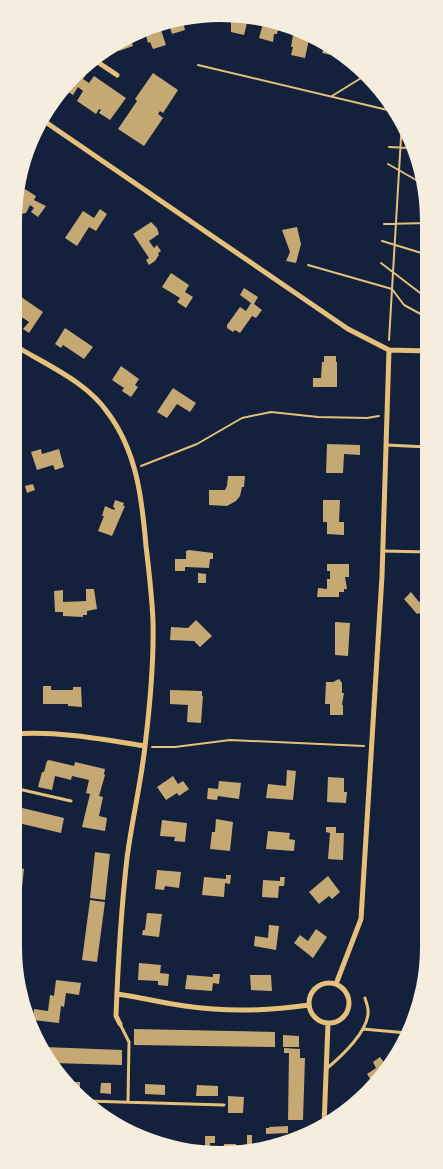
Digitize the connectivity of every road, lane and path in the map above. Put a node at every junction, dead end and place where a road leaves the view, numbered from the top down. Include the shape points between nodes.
1 (100, 64) edge
2 (198, 64) dead end
3 (117, 75) dead end
4 (360, 79) edge
5 (332, 96) junction
6 (386, 109) edge
7 (48, 124) edge
8 (401, 135) edge
9 (389, 148) dead end
10 (400, 148) junction
11 (406, 148) edge
12 (388, 164) dead end
13 (399, 170) junction
14 (416, 180) edge
15 (420, 223) edge
16 (384, 224) dead end
17 (396, 224) junction
18 (382, 241) dead end
19 (395, 245) junction
20 (420, 253) edge
21 (381, 263) dead end
22 (308, 265) dead end
23 (393, 272) junction
24 (392, 289) junction
25 (420, 293) edge
26 (420, 314) edge
27 (22, 350) edge
28 (388, 350) junction
29 (420, 351) edge
30 (387, 415) junction
31 (386, 445) junction
32 (420, 447) edge
33 (135, 469) junction
34 (383, 551) junction
35 (420, 552) edge
36 (22, 734) edge
37 (145, 746) junction
38 (371, 746) junction
39 (22, 790) edge
40 (71, 801) dead end
41 (336, 984) junction
42 (117, 994) junction
43 (365, 998) dead end
44 (309, 1005) junction
45 (328, 1023) junction
46 (120, 1024) joint
47 (362, 1029) junction
48 (401, 1033) edge
49 (325, 1069) junction
50 (95, 1101) edge
51 (128, 1102) junction
52 (224, 1105) dead end
53 (324, 1118) edge

1 - 3 street
2 - 5 path
4 - 5 path
5 - 6 path
7 - 28 street via 348,329
8 - 10 path
9 - 10 path
10 - 11 path
10 - 13 path
12 - 13 path
13 - 14 path
13 - 17 path
15 - 17 path
16 - 17 path
17 - 19 path
18 - 19 path
19 - 20 path
19 - 23 path
21 - 23 path
22 - 24 path
23 - 24 path
23 - 25 path
24 - 26 path via 404,305
24 - 28 path
27 - 33 street via 77,383 100,402 117,426
28 - 29 street
28 - 30 street
30 - 31 street
30 - 33 path via 318,417 271,412 242,418 197,444
31 - 32 lane
31 - 34 street
33 - 37 street via 143,508 153,623
34 - 35 lane
34 - 38 street
36 - 37 street via 75,735
37 - 38 path via 174,747 230,740
37 - 42 street via 126,873
38 - 41 street via 360,920
39 - 40 lane
41 - 44 street via 325,983 317,987 311,994
41 - 45 street via 346,992 348,1007 340,1020
42 - 44 street via 233,1010
42 - 46 street via 116,1016
43 - 47 lane via 369,1010
44 - 45 street via 315,1017
45 - 49 street
46 - 51 lane via 129,1042
47 - 48 lane
47 - 49 lane via 350,1046
49 - 53 street
50 - 51 lane
51 - 52 lane

